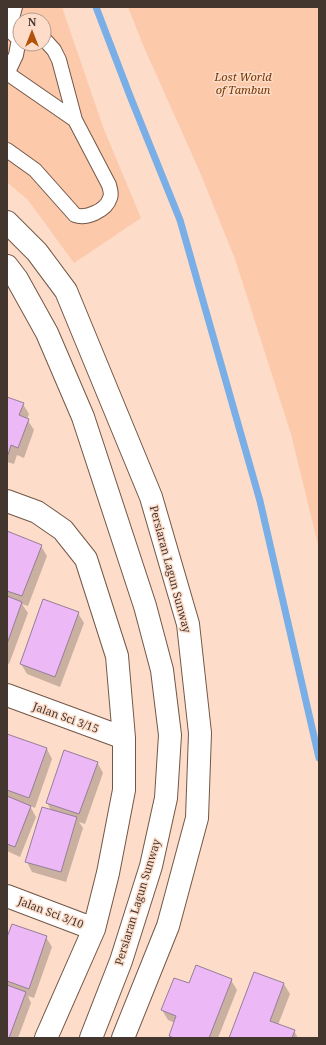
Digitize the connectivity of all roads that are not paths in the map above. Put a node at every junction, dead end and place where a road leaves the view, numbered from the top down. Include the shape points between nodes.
1 (52, 48) edge
2 (16, 52) edge
3 (7, 73) edge
4 (75, 120) junction
5 (7, 150) edge
6 (7, 222) edge
7 (7, 266) edge
8 (7, 501) edge
9 (7, 695) edge
10 (124, 738) junction
11 (7, 896) edge
12 (94, 929) junction
13 (46, 1038) edge
14 (91, 1038) edge
15 (123, 1038) edge

1 - 4 lane via 63,72
2 - 3 lane
3 - 4 lane
4 - 5 lane via 111,192 107,204 92,214 80,217 75,215 35,170
6 - 15 main road, Persiaran Lagun Sunway via 37,252 66,291 151,497 188,624 200,733 197,818 168,926
7 - 14 main road, Persiaran Lagun Sunway via 47,333 83,417 145,606 162,670 170,735 166,798 151,866 121,961
8 - 10 main road via 38,512 63,530 86,559 117,656
9 - 10 main road, Jalan Sci 3/15
10 - 12 main road via 124,790
11 - 12 main road, Jalan Sci 3/10
12 - 13 main road

